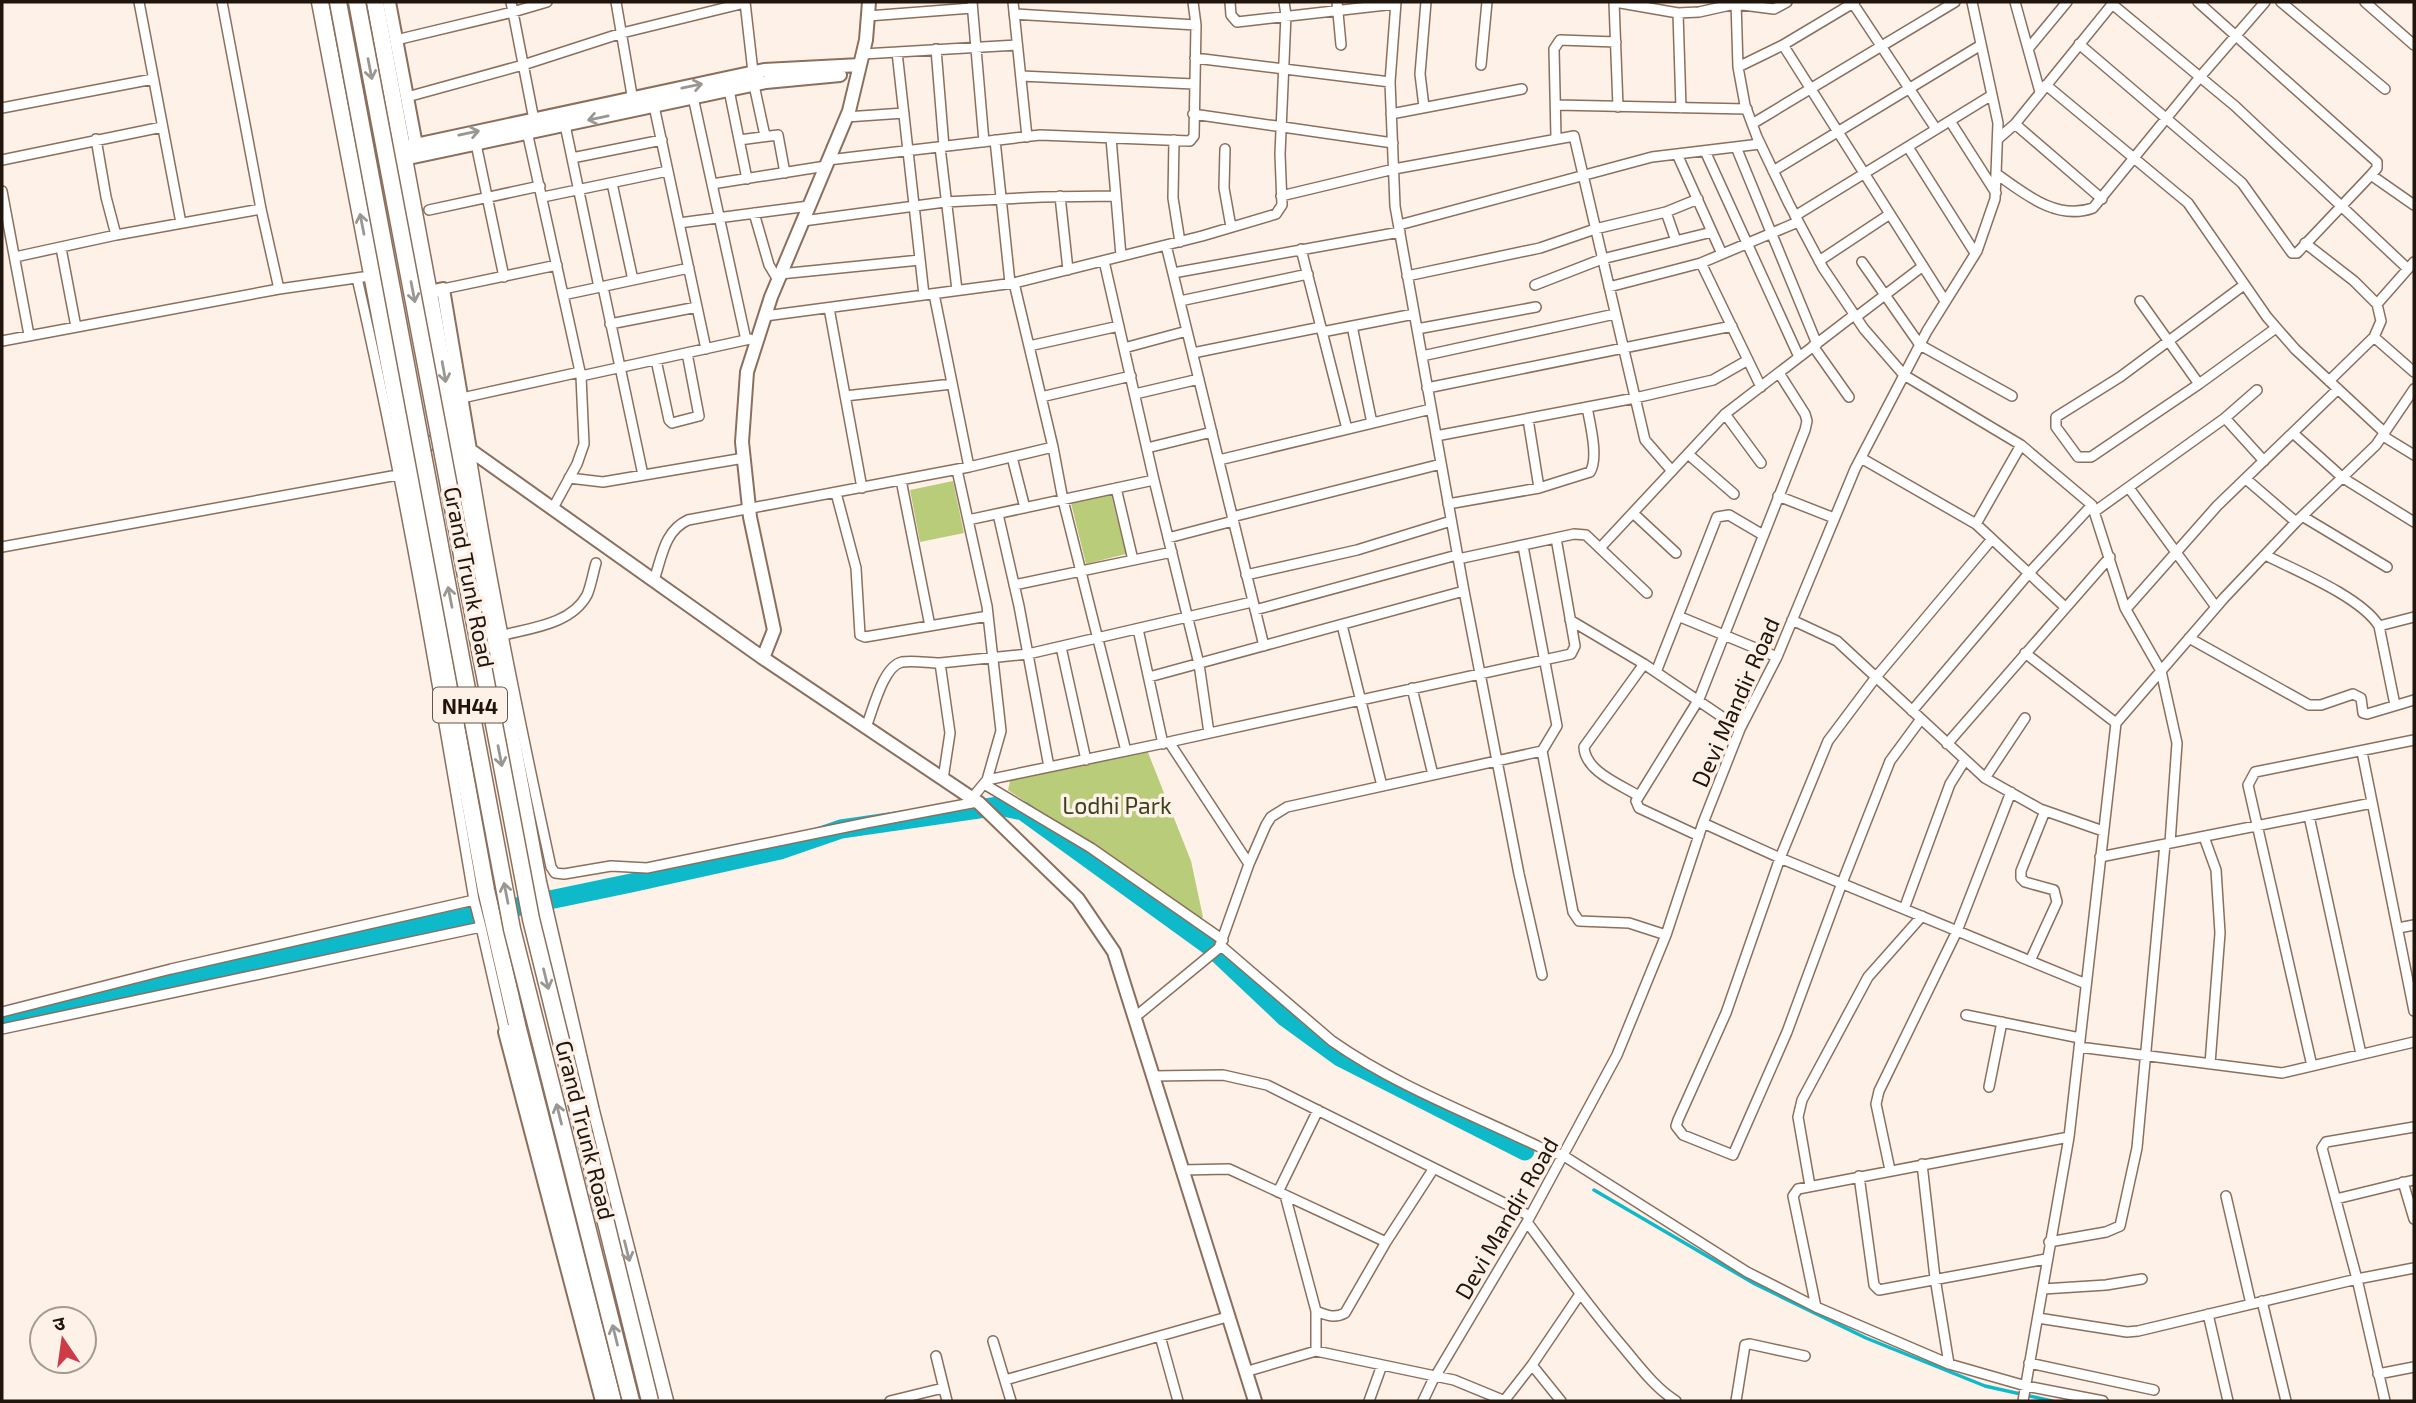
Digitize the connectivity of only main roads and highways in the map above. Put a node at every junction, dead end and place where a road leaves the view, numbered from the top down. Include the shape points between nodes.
1 (320, 2) edge
2 (338, 2) edge
3 (357, 2) edge
4 (376, 2) edge
5 (600, 1147) junction
6 (551, 1158) junction
7 (613, 1401) edge
8 (631, 1401) edge
9 (650, 1401) edge
10 (664, 1401) edge

6 -> 1 highway via 511,1031 496,934 479,900 404,474 405,446 365,277 351,164
8 -> 2 highway, Grand Trunk Road / NH44, bridge via 512,929
3 -> 9 highway, Grand Trunk Road / NH44, bridge via 531,919
4 -> 5 highway via 436,291 456,440 498,636 538,882
5 - 6 highway
5 -> 10 highway
6 - 7 highway

